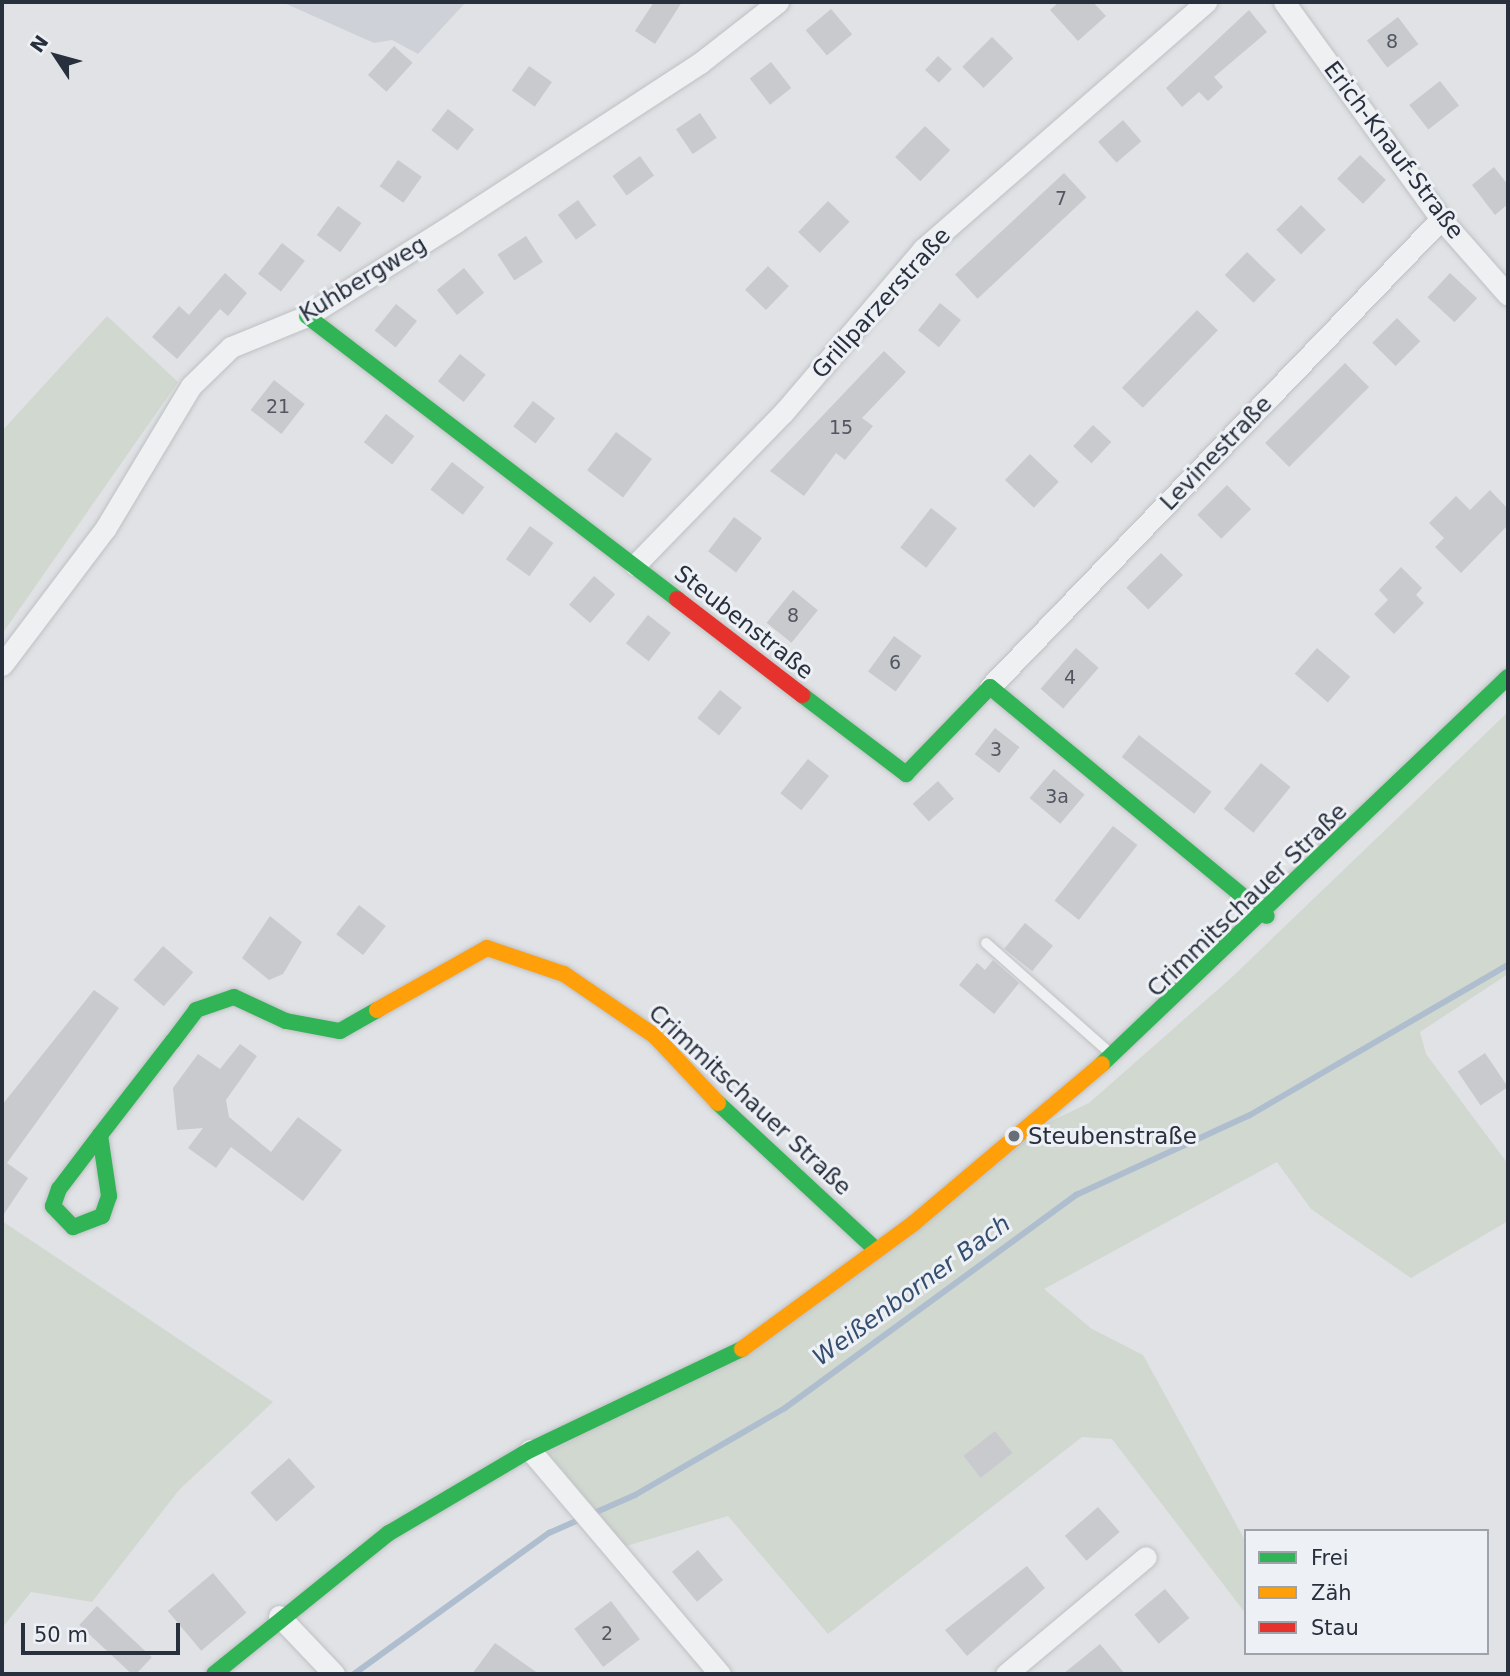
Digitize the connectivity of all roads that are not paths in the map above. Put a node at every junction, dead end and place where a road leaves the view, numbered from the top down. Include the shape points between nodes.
1 (778, 2) edge
2 (1206, 2) edge
3 (1284, 2) edge
4 (1441, 219) junction
5 (1508, 295) edge
6 (307, 316) junction
7 (635, 565) junction
8 (2, 664) edge
9 (1508, 677) edge
10 (990, 687) junction
11 (1267, 916) junction
12 (986, 943) dead end
13 (1113, 1055) junction
14 (100, 1135) junction
15 (876, 1250) junction
16 (530, 1450) junction
17 (1146, 1556) dead end
18 (279, 1616) junction
19 (331, 1670) edge
20 (214, 1674) edge
21 (720, 1674) edge
22 (1006, 1674) edge

1 - 6 street, Kuhbergweg via 700,63
2 - 7 street, Grillparzerstraße via 923,249 783,414
3 - 4 street, Erich-Knauf-Straße
4 - 5 street, Erich-Knauf-Straße
4 - 10 street, Levinestraße
6 - 7 street, Steubenstraße
6 - 8 street, Kuhbergweg via 231,347 191,386 105,529
7 - 10 street, Steubenstraße via 906,774
9 - 11 street, Crimmitschauer Straße
10 - 11 street
11 - 13 street, Crimmitschauer Straße
12 - 13 lane
13 - 15 street, Crimmitschauer Straße
14 - 14 street, Crimmitschauer Straße via 53,1206 73,1227 102,1216 109,1196
14 - 15 street, Crimmitschauer Straße via 196,1010 234,997 299,1025 340,1031 486,948 564,974 654,1036 734,1121
15 - 16 street, Crimmitschauer Straße via 743,1349
16 - 18 street, Crimmitschauer Straße via 389,1533
16 - 21 street
17 - 22 street
18 - 19 street
18 - 20 street, Crimmitschauer Straße

